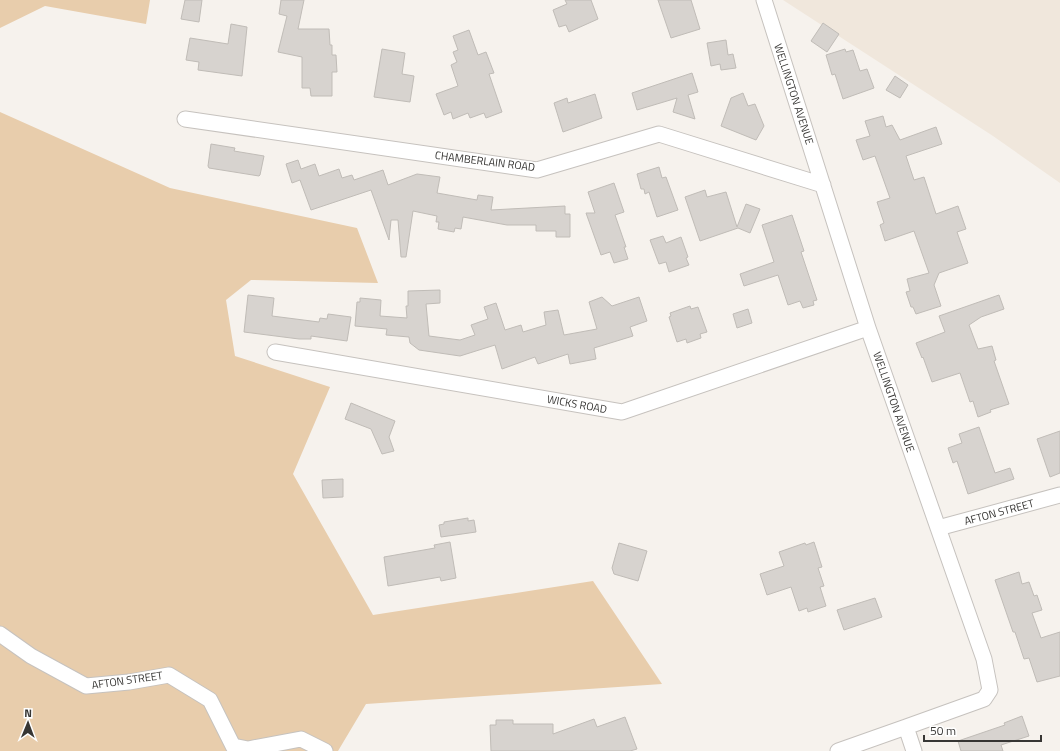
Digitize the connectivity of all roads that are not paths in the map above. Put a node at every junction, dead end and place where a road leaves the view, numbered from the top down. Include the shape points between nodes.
1 (764, 0) edge
2 (185, 119) dead end
3 (823, 185) junction
4 (868, 328) junction
5 (275, 352) dead end
6 (1060, 495) edge
7 (938, 528) junction
8 (0, 634) edge
9 (906, 727) junction
10 (325, 751) edge
11 (838, 751) edge
12 (914, 751) edge

1 - 3 street, WELLINGTON AVENUE
2 - 3 street, CHAMBERLAIN ROAD via 537,170 659,134
3 - 4 street, WELLINGTON AVENUE
4 - 5 street, WICKS ROAD via 622,412
4 - 7 street, WELLINGTON AVENUE
6 - 7 street, AFTON STREET
7 - 9 street, WELLINGTON AVENUE via 984,659 990,690 984,699
8 - 10 street, AFTON STREET via 31,656 86,686 169,675 210,700 234,746 248,748 301,738
9 - 11 street
9 - 12 street

